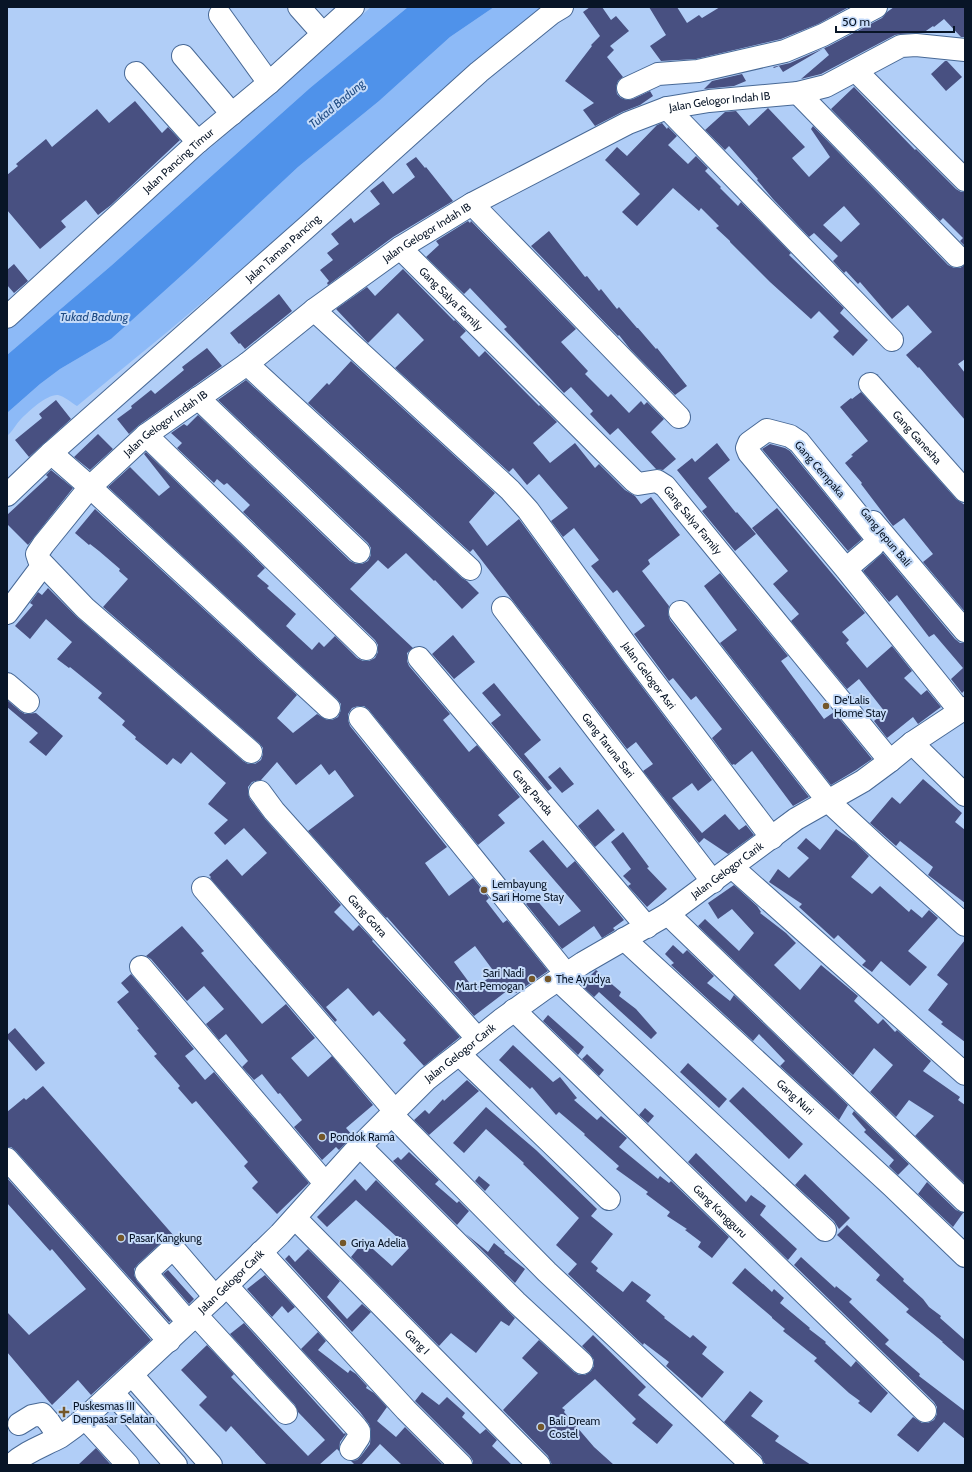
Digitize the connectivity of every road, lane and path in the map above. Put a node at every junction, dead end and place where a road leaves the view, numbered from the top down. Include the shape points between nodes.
1 (299, 7) edge
2 (353, 7) edge
3 (562, 7) edge
4 (876, 7) edge
5 (220, 15) dead end
6 (323, 34) junction
7 (963, 52) edge
8 (183, 56) dead end
9 (856, 71) junction
10 (136, 73) dead end
11 (269, 83) junction
12 (628, 88) dead end
13 (798, 93) junction
14 (667, 108) junction
15 (232, 114) junction
16 (198, 142) junction
17 (965, 180) edge
18 (472, 204) junction
19 (400, 248) junction
20 (957, 256) dead end
21 (314, 310) junction
22 (7, 316) edge
23 (892, 340) dead end
24 (247, 364) junction
25 (870, 384) dead end
26 (198, 398) junction
27 (679, 416) dead end
28 (146, 435) junction
29 (809, 443) dead end
30 (51, 454) junction
31 (90, 487) junction
32 (965, 490) edge
33 (7, 495) edge
34 (359, 552) dead end
35 (42, 565) junction
36 (470, 569) dead end
37 (846, 569) junction
38 (503, 608) dead end
39 (680, 612) dead end
40 (7, 613) edge
41 (965, 631) edge
42 (366, 649) dead end
43 (419, 658) dead end
44 (7, 684) edge
45 (28, 702) dead end
46 (329, 708) dead end
47 (962, 710) edge
48 (360, 718) dead end
49 (912, 743) junction
50 (251, 752) dead end
51 (890, 761) junction
52 (260, 792) dead end
53 (965, 795) edge
54 (828, 800) junction
55 (772, 838) junction
56 (732, 867) junction
57 (713, 882) junction
58 (203, 888) dead end
59 (668, 914) junction
60 (965, 925) edge
61 (647, 926) junction
62 (624, 939) junction
63 (141, 967) dead end
64 (562, 977) junction
65 (514, 1010) junction
66 (478, 1038) junction
67 (459, 1054) junction
68 (965, 1074) edge
69 (393, 1113) junction
70 (360, 1146) junction
71 (7, 1159) edge
72 (325, 1183) junction
73 (609, 1199) dead end
74 (965, 1201) edge
75 (295, 1218) junction
76 (825, 1230) dead end
77 (261, 1252) junction
78 (965, 1256) edge
79 (221, 1292) junction
80 (192, 1318) junction
81 (168, 1340) junction
82 (582, 1363) dead end
83 (132, 1375) junction
84 (113, 1393) junction
85 (925, 1411) dead end
86 (286, 1413) dead end
87 (85, 1418) junction
88 (19, 1424) dead end
89 (59, 1437) junction
90 (351, 1449) dead end
91 (14, 1464) edge
92 (128, 1465) edge
93 (176, 1465) edge
94 (212, 1465) edge
95 (461, 1465) edge
96 (539, 1465) edge
97 (752, 1465) edge

1 - 6 street
2 - 6 street, Jalan Pancing Timur
3 - 30 street, Jalan Taman Pancing via 479,72
4 - 12 street via 823,35 785,51 698,71 658,74
5 - 11 street
6 - 11 street, Jalan Pancing Timur
7 - 9 street, Jalan Gelogor Indah IB via 916,45 901,46
8 - 15 street
9 - 13 street, Jalan Gelogor Indah IB via 826,86
9 - 17 street
10 - 16 street
11 - 15 street, Jalan Pancing Timur
13 - 14 street, Jalan Gelogor Indah IB
13 - 20 street
14 - 18 street, Jalan Gelogor Indah IB via 628,123
14 - 23 street
15 - 16 street, Jalan Pancing Timur
16 - 22 street, Jalan Pancing Timur
18 - 19 street, Jalan Gelogor Indah IB
18 - 27 street
19 - 21 street, Jalan Gelogor Indah IB
19 - 51 street, Gang Salya Family via 634,481 638,484 657,480 665,486
21 - 24 street, Jalan Gelogor Indah IB
21 - 55 street, Jalan Gelogor Asri via 510,490 528,510 634,656
24 - 26 street, Jalan Gelogor Indah IB
24 - 36 street
25 - 32 street, Gang Ganesha
26 - 28 street, Jalan Gelogor Indah IB
26 - 34 street
28 - 31 street, Jalan Gelogor Indah IB
28 - 42 street
29 - 41 street, Gang Jepun Bali via 890,544
30 - 31 street
30 - 33 street, Jalan Taman Pancing
31 - 35 street, Jalan Gelogor Indah IB via 39,550 37,554
31 - 46 street
35 - 40 street
35 - 50 street via 85,608
37 - 37 street, Gang Cempaka via 749,453 749,443 766,430 786,435 798,442 875,536 876,542 873,546
37 - 47 street, Gang Cempaka
38 - 57 street, Gang Taruna Sari
39 - 54 street
43 - 61 street, Gang Panda
44 - 45 street
47 - 49 street, Jalan Gelogor Carik
48 - 64 street
49 - 51 street, Jalan Gelogor Carik
49 - 53 street
51 - 54 street, Jalan Gelogor Carik via 863,781
52 - 66 street, Gang Gotra via 274,811
54 - 55 street, Jalan Gelogor Carik via 796,819
54 - 60 street
55 - 56 street, Jalan Gelogor Carik
56 - 57 street, Jalan Gelogor Carik
56 - 68 street
57 - 59 street, Jalan Gelogor Carik
58 - 69 street
59 - 61 street, Jalan Gelogor Carik
59 - 74 street
61 - 62 street, Jalan Gelogor Carik
62 - 64 street, Jalan Gelogor Carik
62 - 78 street, Gang Nuri
63 - 72 street
64 - 65 street, Jalan Gelogor Carik
64 - 76 street
65 - 66 street, Jalan Gelogor Carik
65 - 85 street, Gang Kangguru
66 - 67 street, Jalan Gelogor Carik
67 - 69 street, Jalan Gelogor Carik via 427,1079
67 - 73 street
69 - 70 street, Jalan Gelogor Carik
69 - 97 street via 547,1272
70 - 72 street, Jalan Gelogor Carik
70 - 82 street via 516,1302
71 - 81 street
72 - 75 street, Jalan Gelogor Carik
75 - 77 street, Jalan Gelogor Carik
75 - 96 street, Gang I
77 - 79 street, Jalan Gelogor Carik
77 - 95 street via 406,1410
79 - 80 street, Jalan Gelogor Carik
79 - 80 street via 173,1248 146,1273
79 - 90 street via 356,1427 359,1437
80 - 81 street, Jalan Gelogor Carik
80 - 86 street
81 - 83 street, Jalan Gelogor Carik
83 - 84 street, Jalan Gelogor Carik
83 - 94 street
84 - 87 street, Jalan Gelogor Carik
84 - 93 street
87 - 89 street, Jalan Gelogor Carik
87 - 92 street
88 - 89 street via 32,1416 42,1414
89 - 91 street, Jalan Gelogor Carik via 24,1454

